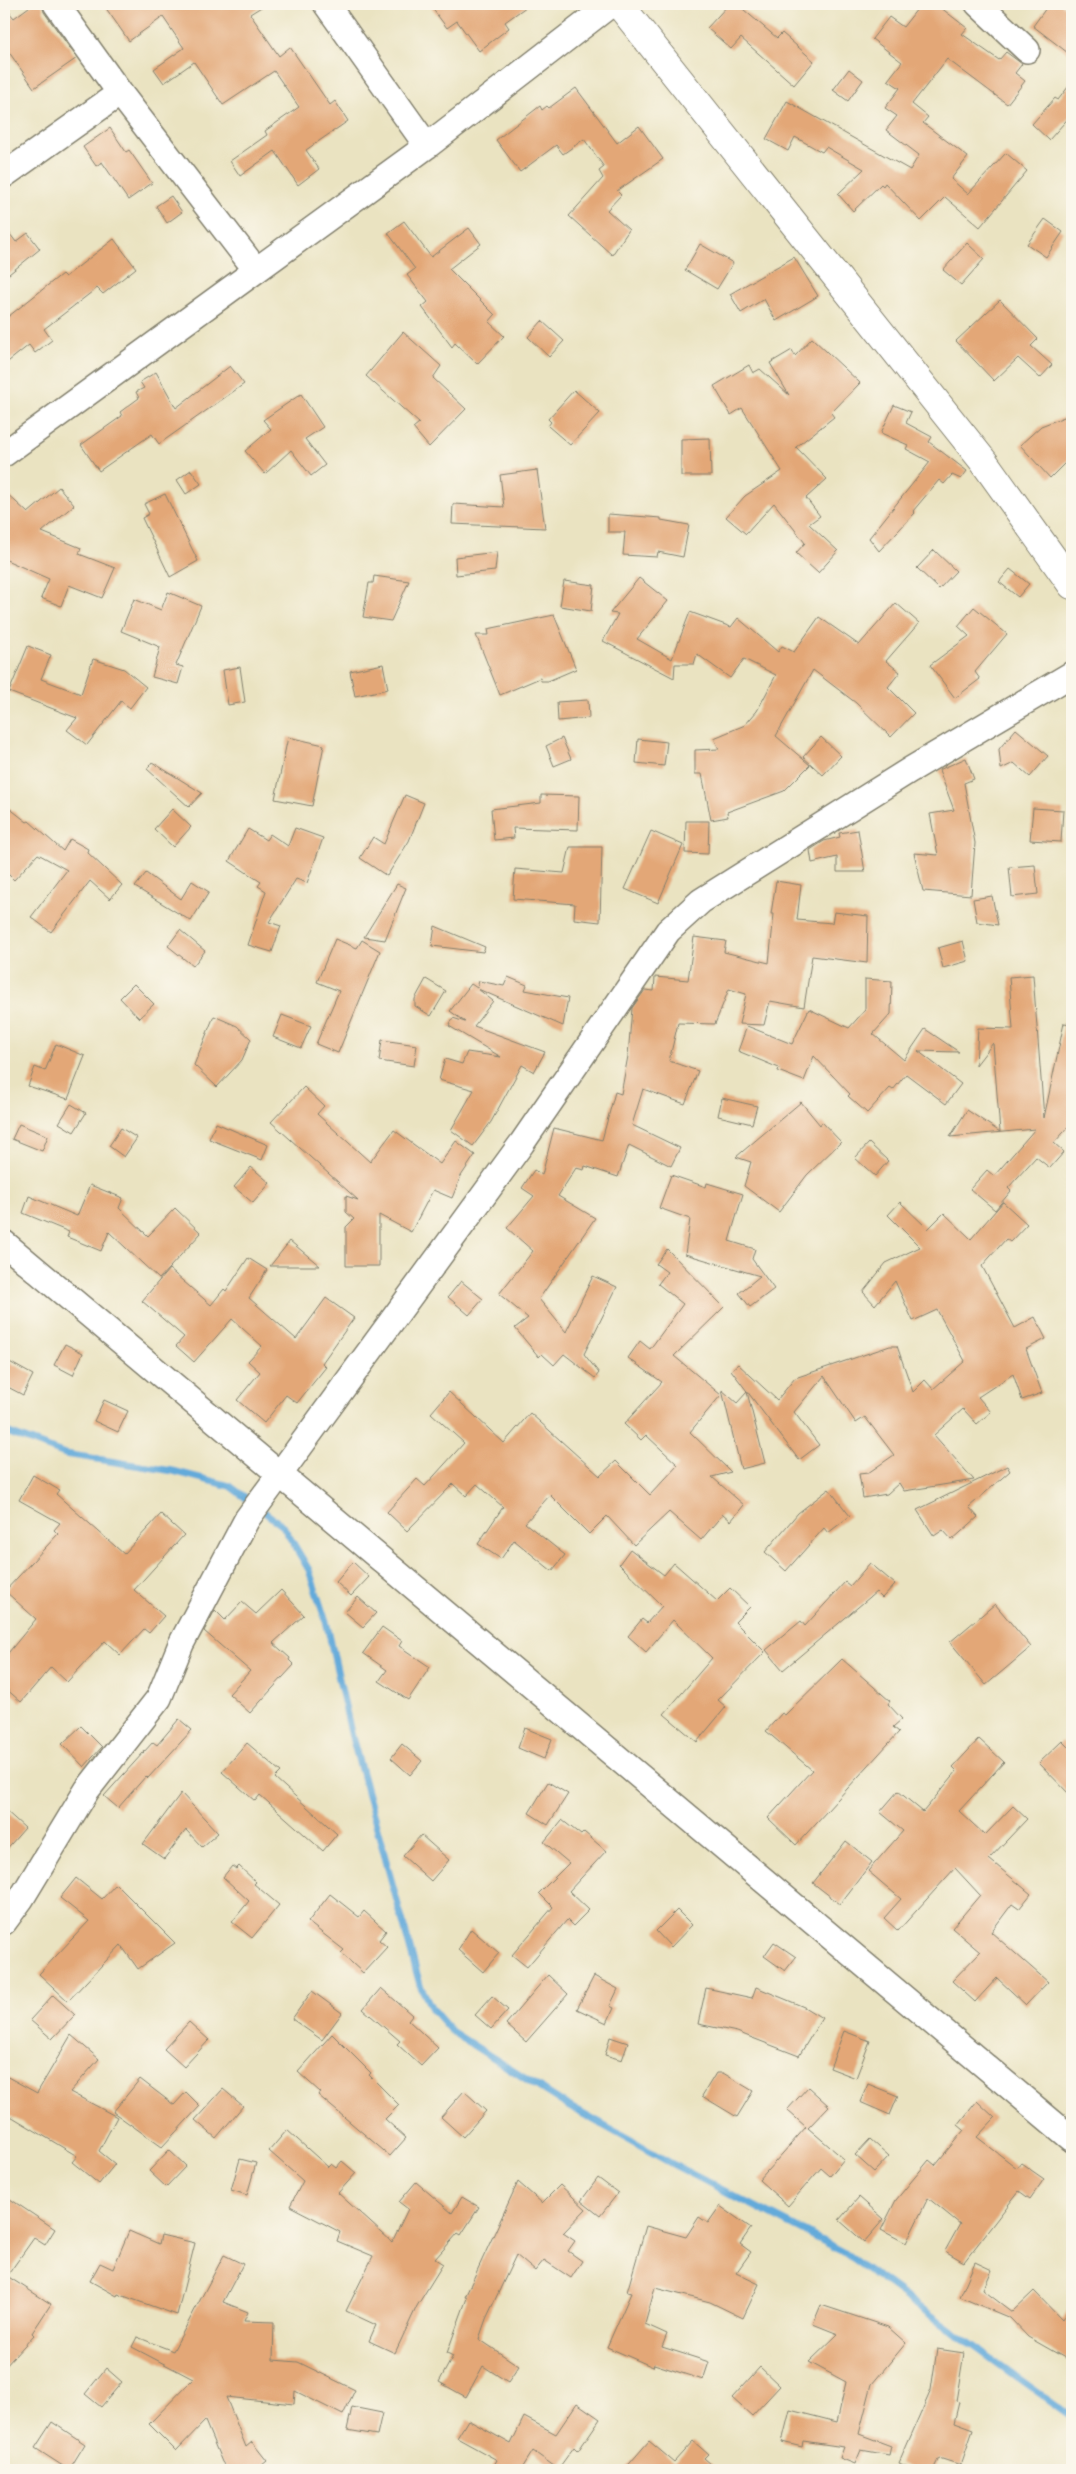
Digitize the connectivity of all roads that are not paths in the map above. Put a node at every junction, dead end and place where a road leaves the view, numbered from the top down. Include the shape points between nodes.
1 (56, 4) edge
2 (326, 4) edge
3 (611, 4) edge
4 (619, 4) edge
5 (978, 4) edge
6 (1026, 50) dead end
7 (120, 93) junction
8 (427, 146) junction
9 (4, 175) edge
10 (256, 270) junction
11 (4, 454) edge
12 (1072, 586) edge
13 (1072, 674) edge
14 (4, 1243) edge
15 (275, 1481) junction
16 (4, 1922) edge
17 (1072, 2139) edge

1 - 7 street
2 - 8 street
3 - 8 street
4 - 12 street via 984,462
5 - 6 street
7 - 9 street
7 - 10 street
8 - 10 street
10 - 11 street
13 - 15 street via 910,770 701,901 668,931 522,1143
14 - 15 street
15 - 16 street via 247,1519 180,1644 159,1698 88,1790
15 - 17 street

